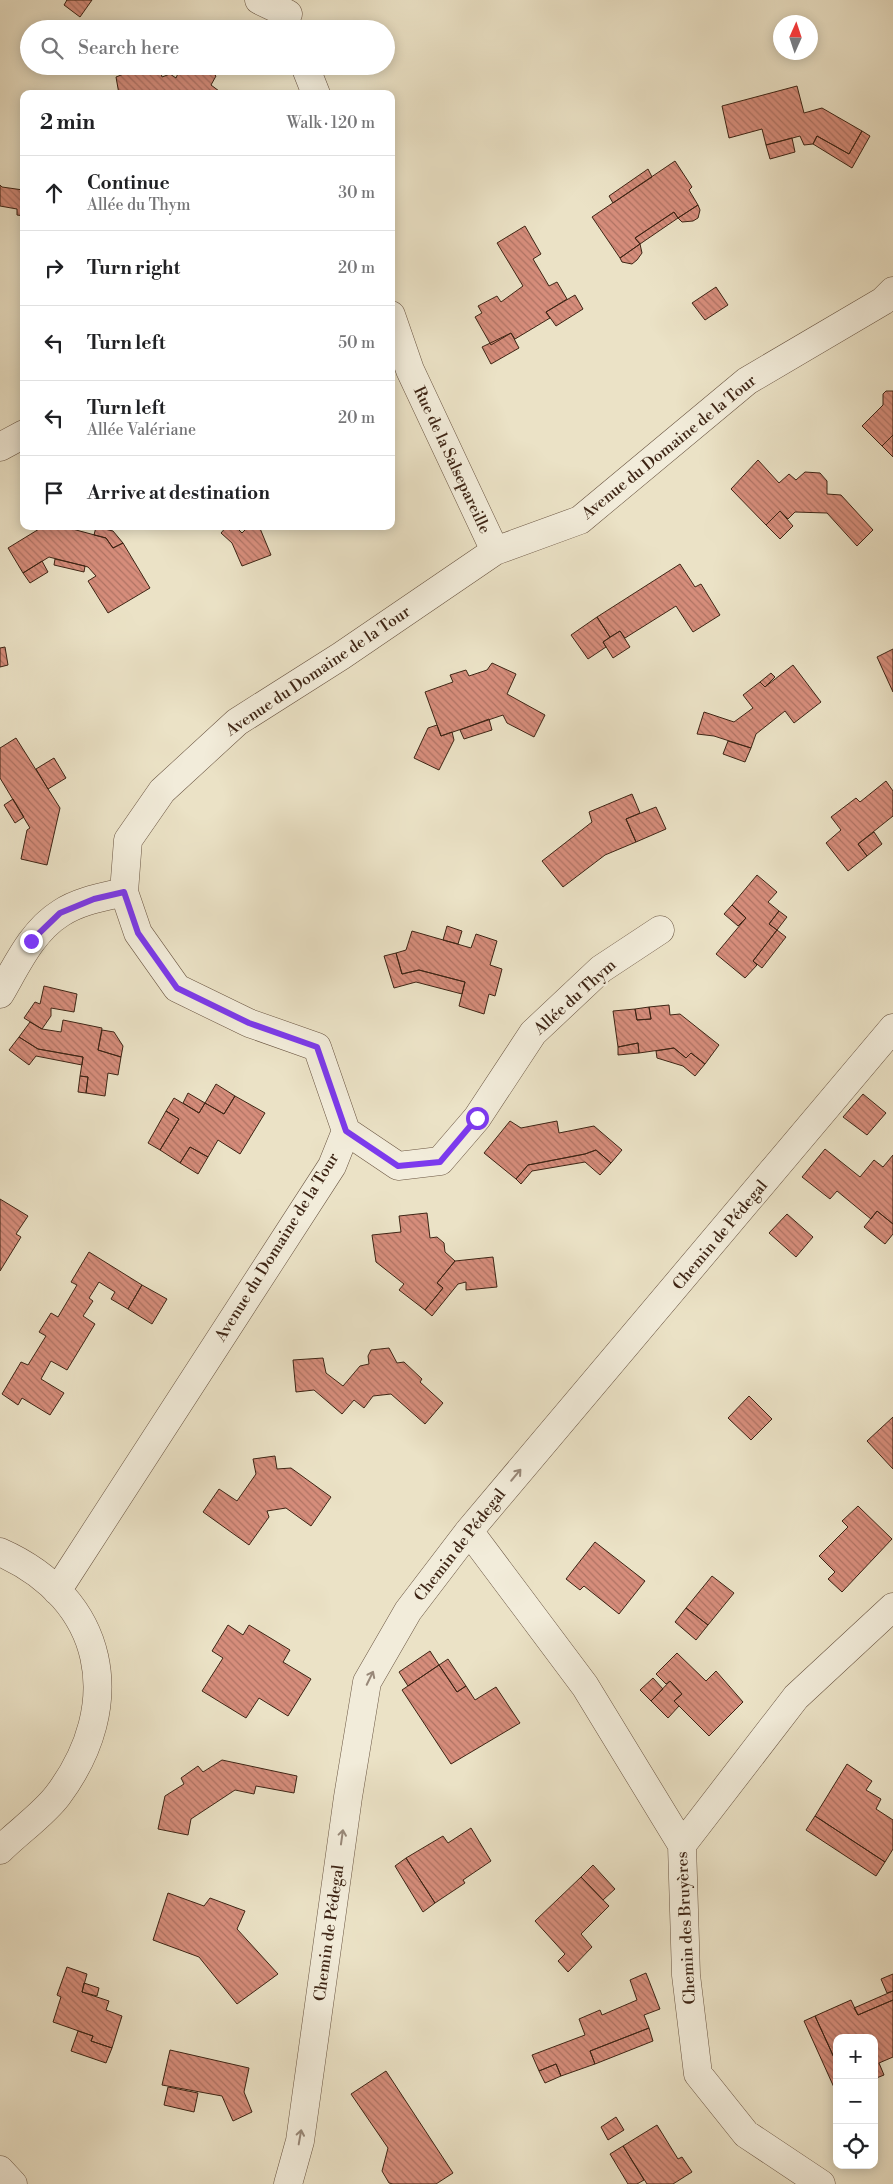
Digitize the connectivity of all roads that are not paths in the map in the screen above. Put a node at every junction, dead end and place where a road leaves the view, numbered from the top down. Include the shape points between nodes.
1 (259, 0) edge
2 (290, 14) edge
3 (309, 75) edge
4 (314, 90) edge
5 (893, 292) edge
6 (395, 338) edge
7 (400, 367) edge
8 (20, 436) edge
9 (0, 447) edge
10 (495, 551) junction
11 (124, 892) junction
12 (660, 930) dead end
13 (0, 994) edge
14 (893, 1028) edge
15 (346, 1131) junction
16 (469, 1531) junction
17 (0, 1552) edge
18 (58, 1591) junction
19 (893, 1607) edge
20 (682, 1845) junction
21 (0, 1850) edge
22 (0, 2170) edge
23 (13, 2184) edge
24 (288, 2184) edge
25 (821, 2184) edge

1 - 2 street
3 - 4 street
5 - 10 street, Avenue du Domaine de la Tour via 883,302 747,381 580,520
6 - 7 street, Rue de la Salsepareille
7 - 10 street, Rue de la Salsepareille
8 - 9 street
10 - 11 street, Avenue du Domaine de la Tour via 342,656 237,722 189,766 162,791 128,840
11 - 13 street via 94,899 60,913 31,941
11 - 15 street, Avenue du Domaine de la Tour via 138,933 177,988 249,1023 317,1047
12 - 15 street, Allée du Thym via 601,968 534,1033 477,1118 440,1162 398,1166
16 -> 14 street, Chemin de Pédegal
15 - 18 street, Avenue du Domaine de la Tour via 332,1166
16 - 20 street, Chemin des Bruyères via 585,1686
24 -> 16 street, Chemin de Pédegal via 300,2141 366,1682 408,1611
17 - 18 street via 19,1560
18 - 21 street via 83,1622 94,1655 99,1689 96,1717 81,1758 58,1796
19 - 20 street via 796,1697
20 - 25 street, Chemin des Bruyères via 686,1975 698,2074 746,2134
22 - 23 street

